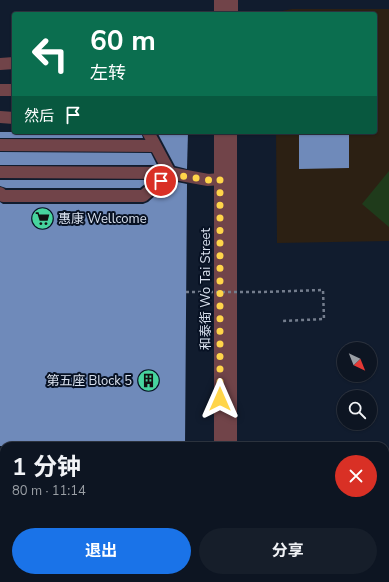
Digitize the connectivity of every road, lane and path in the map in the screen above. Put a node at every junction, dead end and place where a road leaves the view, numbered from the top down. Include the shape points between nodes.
1 (220, 0) edge
2 (232, 0) edge
3 (220, 12) edge
4 (232, 12) edge
5 (12, 63) edge
6 (0, 64) edge
7 (0, 90) edge
8 (12, 90) edge
9 (0, 117) edge
10 (12, 118) edge
11 (149, 134) edge
12 (220, 134) edge
13 (232, 134) edge
14 (0, 145) edge
15 (154, 146) junction
16 (0, 172) edge
17 (170, 174) junction
18 (220, 179) junction
19 (0, 193) edge
20 (186, 292) dead end
21 (282, 321) dead end
22 (220, 442) edge
23 (231, 442) edge

1 - 3 street
2 - 4 street
5 - 6 street
7 - 8 street
9 - 10 street
11 - 15 street
12 - 18 street, 和泰街 Wo Tai Street
13 - 23 street, 和泰街 Wo Tai Street
14 - 15 street
15 - 17 street
16 - 17 street
17 - 18 street via 208,180
17 - 19 street via 143,196 3,196
18 - 22 street, 和泰街 Wo Tai Street
20 - 21 path, bridge via 323,290 324,319

